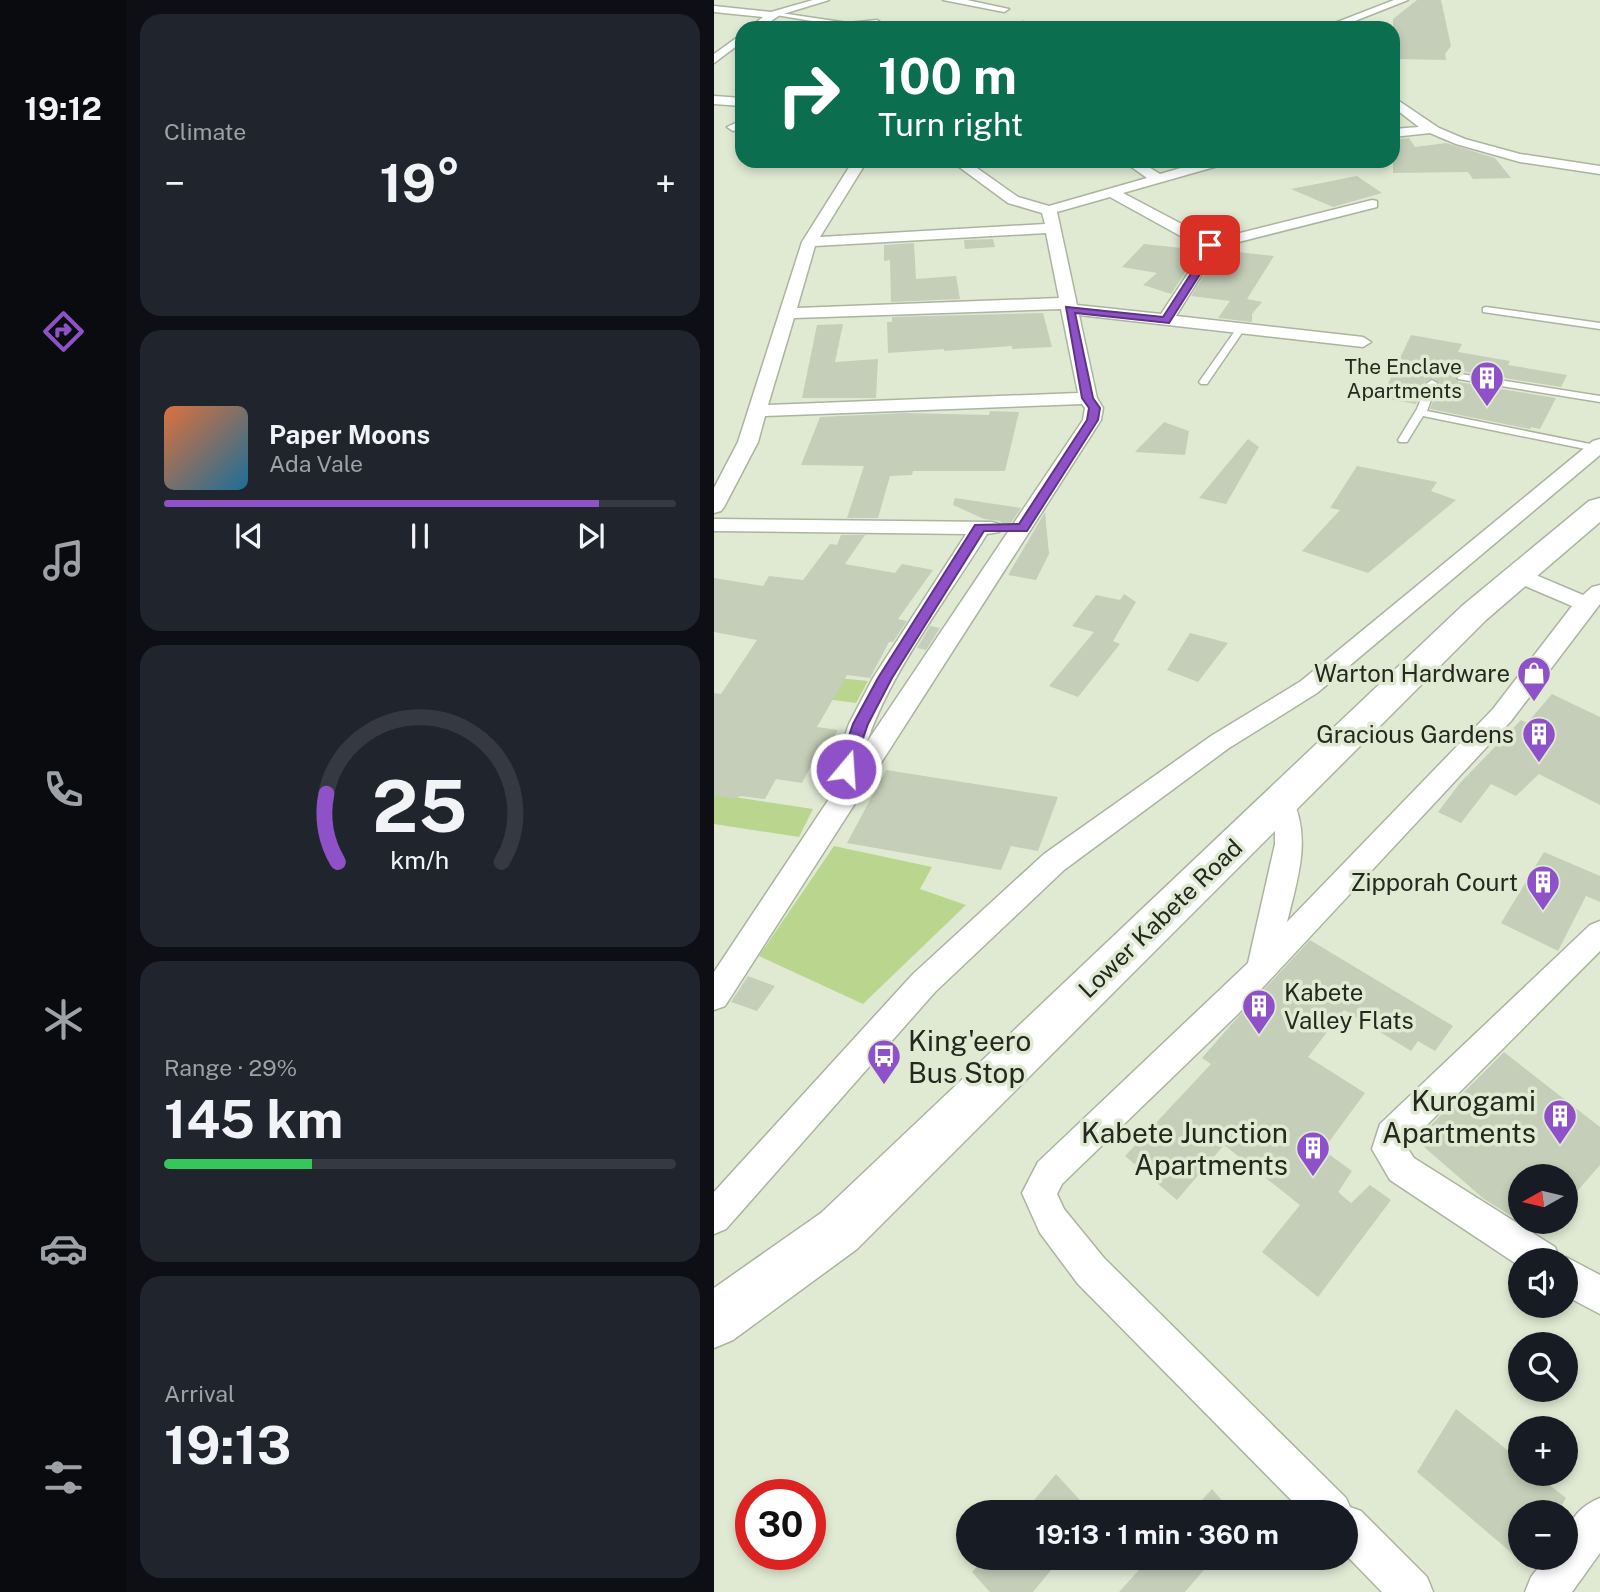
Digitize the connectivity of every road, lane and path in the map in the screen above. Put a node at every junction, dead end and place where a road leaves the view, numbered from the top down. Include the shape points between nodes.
1 (824, 0) edge
2 (948, 0) edge
3 (1403, 0) edge
4 (714, 9) edge
5 (1004, 9) dead end
6 (774, 14) junction
7 (764, 21) edge
8 (826, 21) edge
9 (1356, 21) edge
10 (735, 43) edge
11 (719, 57) edge
12 (714, 100) edge
13 (735, 102) edge
14 (1400, 106) edge
15 (1433, 129) junction
16 (1400, 132) edge
17 (856, 168) edge
18 (968, 168) edge
19 (1141, 168) edge
20 (1194, 168) edge
21 (1600, 170) edge
22 (1157, 178) junction
23 (1111, 192) junction
24 (1372, 204) dead end
25 (1049, 210) junction
26 (1053, 228) junction
27 (809, 242) junction
28 (1210, 245) junction
29 (1069, 306) junction
30 (1486, 310) dead end
31 (786, 313) junction
32 (1166, 321) junction
33 (1600, 326) edge
34 (1240, 330) junction
35 (1363, 342) dead end
36 (1461, 377) dead end
37 (1204, 382) dead end
38 (1432, 383) dead end
39 (1088, 398) junction
40 (1600, 399) edge
41 (758, 411) junction
42 (1419, 412) junction
43 (1403, 440) dead end
44 (1598, 447) edge
45 (714, 507) edge
46 (1600, 507) edge
47 (714, 525) edge
48 (980, 528) junction
49 (1023, 528) junction
50 (1519, 575) junction
51 (1593, 598) edge
52 (1280, 802) junction
53 (825, 827) junction
54 (1600, 933) edge
55 (1262, 968) junction
56 (714, 997) edge
57 (714, 1217) edge
58 (1524, 1248) edge
59 (1578, 1282) edge
60 (1600, 1296) edge
61 (714, 1321) edge
62 (1320, 1500) edge
63 (1600, 1519) edge
64 (1358, 1538) edge
65 (1412, 1592) edge
66 (1546, 1592) edge

1 - 6 street
2 - 5 street
3 - 9 street
4 - 6 street
6 - 7 street
6 - 8 lane
10 - 11 street
12 - 13 street
14 - 15 street
15 - 16 street
15 - 21 street via 1495,153
17 - 27 street
18 - 25 street via 1013,200
19 - 22 street
20 - 22 street
22 - 23 street
23 - 25 street
23 - 28 street
24 - 28 street
25 - 26 street
26 - 27 street
26 - 29 street
27 - 31 street
28 - 32 street via 1212,249
29 - 31 street
29 - 32 street
29 - 39 street
30 - 33 lane
31 - 41 street
32 - 34 street
34 - 35 street
34 - 37 lane
36 - 40 lane
38 - 42 lane
39 - 41 street
39 - 49 street via 1094,408 1093,420
41 - 45 street via 748,442
42 - 43 lane
42 - 44 lane
44 - 57 street via 1309,687 1220,742 1054,862 924,983
46 - 50 main road, Lower Kabete Road
47 - 48 street
48 - 49 street
48 - 53 street via 861,724
49 - 53 street
50 - 51 street
50 - 52 main road, Lower Kabete Road
51 - 55 street via 1502,715
52 - 55 street via 1289,826
52 - 61 main road, Lower Kabete Road via 839,1231
53 - 56 street
54 - 58 street via 1392,1135 1389,1149 1402,1169
55 - 62 street via 1049,1173 1039,1194 1052,1221 1091,1271
59 - 60 street
63 - 66 street
64 - 65 street

